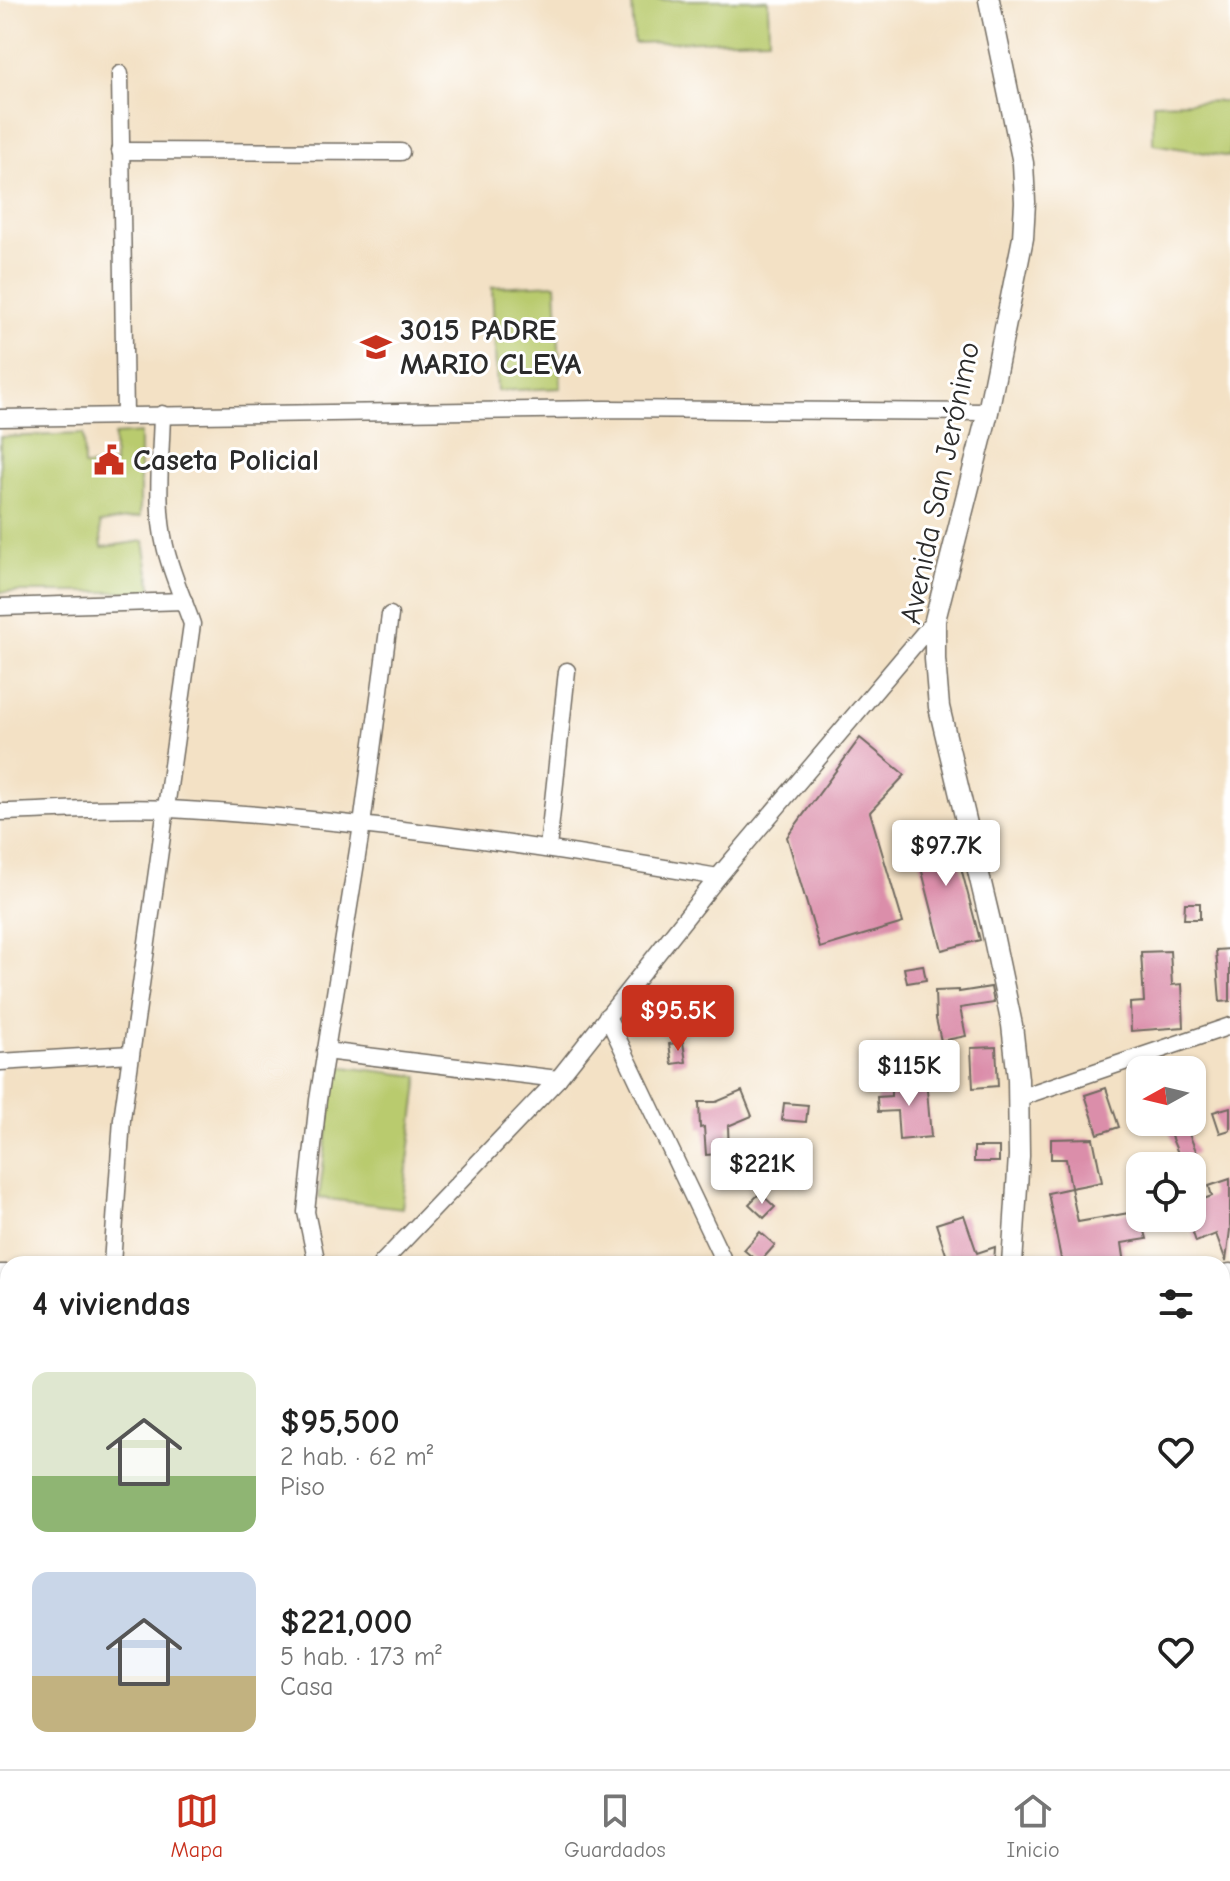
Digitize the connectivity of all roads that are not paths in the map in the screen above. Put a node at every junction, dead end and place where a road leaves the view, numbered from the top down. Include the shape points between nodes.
1 (989, 0) edge
2 (120, 74) dead end
3 (120, 151) junction
4 (401, 152) dead end
5 (988, 412) junction
6 (162, 414) junction
7 (125, 416) junction
8 (0, 418) edge
9 (184, 601) junction
10 (0, 607) edge
11 (390, 615) dead end
12 (935, 620) junction
13 (567, 671) dead end
14 (167, 809) junction
15 (0, 812) edge
16 (362, 825) junction
17 (548, 848) junction
18 (718, 877) junction
19 (607, 1016) junction
20 (1230, 1026) edge
21 (325, 1051) junction
22 (131, 1054) junction
23 (0, 1062) edge
24 (558, 1079) junction
25 (1018, 1098) junction
26 (113, 1256) edge
27 (315, 1256) edge
28 (389, 1256) edge
29 (721, 1256) edge
30 (1013, 1256) edge

1 - 5 street, Avenida San Jerónimo via 1023,163 1025,202 1023,238
2 - 3 street
3 - 4 street
3 - 7 street
5 - 6 street
5 - 12 street, Avenida San Jerónimo
6 - 7 street
6 - 9 street via 164,544
7 - 8 street
9 - 10 street
9 - 14 street via 191,638
11 - 16 street
12 - 18 street
12 - 25 street, Avenida San Jerónimo via 939,707 1012,1025
13 - 17 street
14 - 15 street
14 - 16 street
14 - 22 street
16 - 17 street
16 - 21 street
17 - 18 street
18 - 19 street
19 - 24 street
19 - 29 street
20 - 25 street
21 - 24 street
21 - 27 street via 306,1212
22 - 23 street
22 - 26 street
24 - 28 street
25 - 30 street, Avenida San Jerónimo

